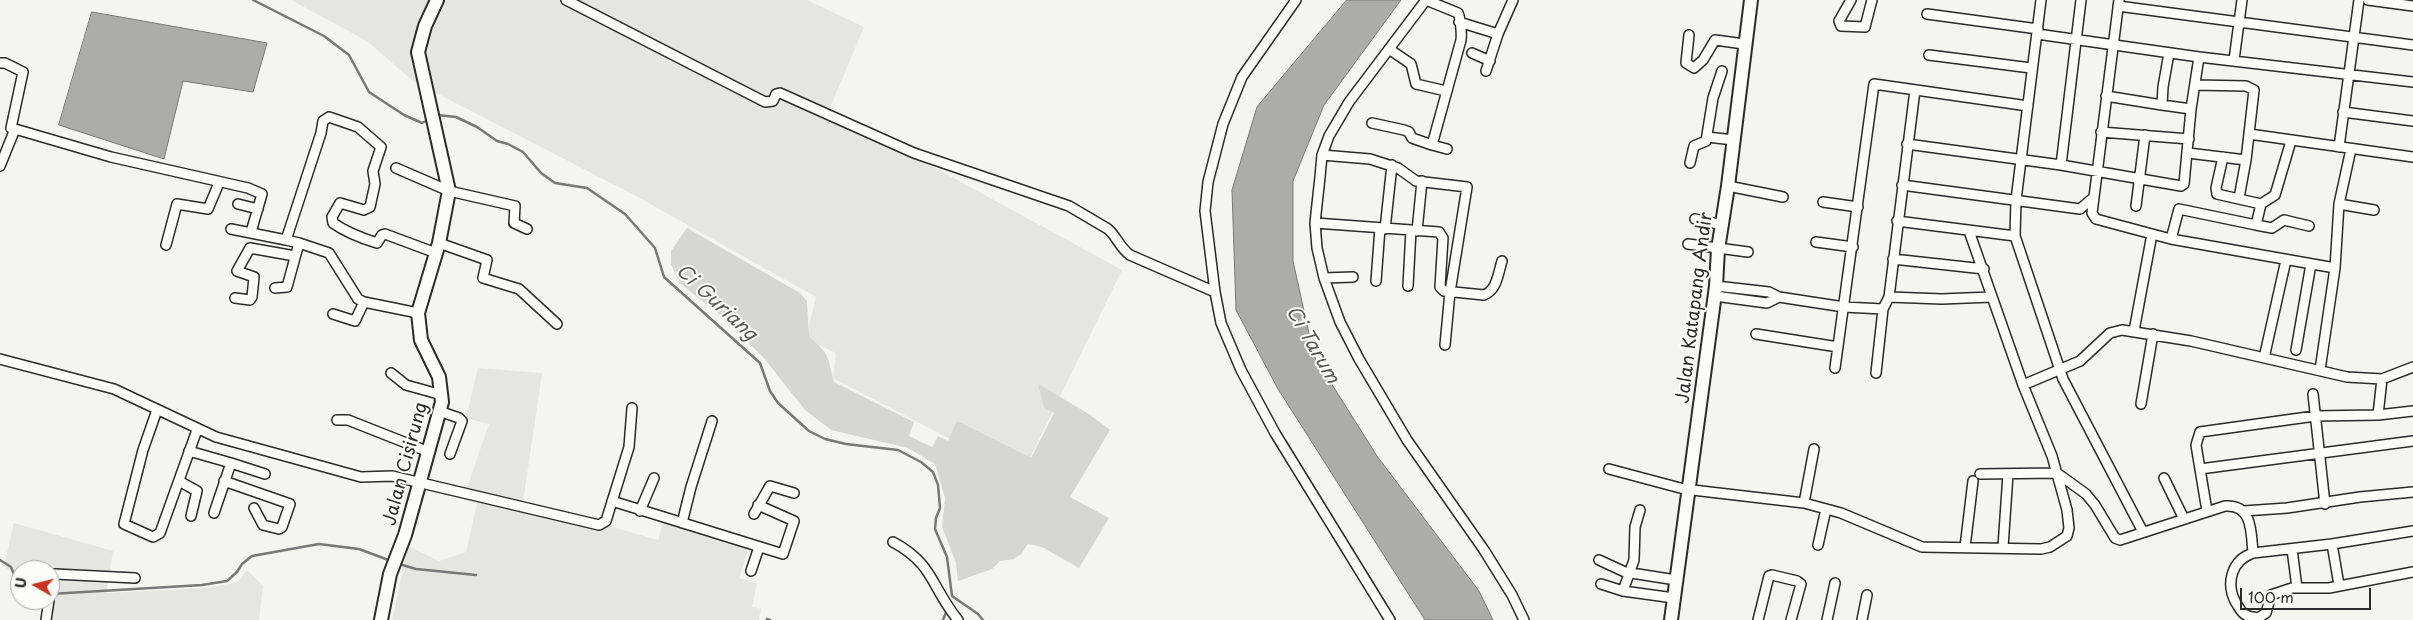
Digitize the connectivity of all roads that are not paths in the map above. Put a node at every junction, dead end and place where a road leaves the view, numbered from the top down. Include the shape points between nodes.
1 (437, 0) edge
2 (566, 0) edge
3 (1296, 0) edge
4 (1426, 0) edge
5 (1513, 0) edge
6 (1751, 0) edge
7 (1852, 0) edge
8 (1872, 0) edge
9 (2041, 0) edge
10 (2081, 0) edge
11 (2242, 0) edge
12 (2359, 0) edge
13 (2368, 0) edge
14 (2399, 2) edge
15 (2119, 3) edge
16 (2413, 6) edge
17 (1927, 14) dead end
18 (1459, 22) junction
19 (2238, 22) junction
20 (2038, 32) junction
21 (1498, 34) junction
22 (1689, 34) dead end
23 (2354, 37) junction
24 (2077, 39) junction
25 (1744, 44) junction
26 (2114, 45) junction
27 (2413, 45) edge
28 (1389, 49) junction
29 (2169, 52) junction
30 (1472, 53) dead end
31 (1929, 55) dead end
32 (2199, 57) junction
33 (2234, 60) junction
34 (1490, 62) junction
35 (0, 63) edge
36 (2031, 68) junction
37 (1486, 71) dead end
38 (1722, 72) dead end
39 (2347, 74) junction
40 (2413, 82) edge
41 (2195, 85) junction
42 (1915, 90) junction
43 (1446, 91) junction
44 (2106, 96) junction
45 (2162, 105) junction
46 (2028, 106) junction
47 (2191, 109) junction
48 (2343, 112) junction
49 (2413, 121) edge
50 (1372, 123) dead end
51 (15, 129) junction
52 (2101, 132) junction
53 (2249, 134) junction
54 (2146, 135) junction
55 (1707, 138) junction
56 (2189, 139) junction
57 (1734, 140) junction
58 (2291, 140) junction
59 (1907, 144) junction
60 (1432, 145) junction
61 (2339, 147) junction
62 (1447, 149) dead end
63 (2351, 149) junction
64 (2188, 153) junction
65 (2, 155) edge
66 (1322, 155) junction
67 (2223, 157) junction
68 (2413, 157) edge
69 (2246, 160) junction
70 (2021, 161) junction
71 (1690, 163) dead end
72 (2061, 164) junction
73 (1392, 165) junction
74 (0, 166) edge
75 (396, 168) dead end
76 (2097, 172) junction
77 (2139, 178) junction
78 (1422, 181) junction
79 (219, 183) junction
80 (1902, 184) junction
81 (1728, 186) junction
82 (449, 192) junction
83 (1783, 197) dead end
84 (2092, 198) junction
85 (2239, 198) junction
86 (2016, 200) junction
87 (1823, 202) dead end
88 (238, 204) dead end
89 (2261, 204) junction
90 (2339, 204) junction
91 (2136, 206) dead end
92 (1858, 207) junction
93 (258, 210) junction
94 (2374, 210) dead end
95 (1695, 219) dead end
96 (1897, 221) junction
97 (1316, 223) junction
98 (2256, 224) junction
99 (1723, 225) junction
100 (2309, 226) dead end
101 (231, 228) dead end
102 (1382, 229) junction
103 (527, 230) dead end
104 (1414, 230) junction
105 (1970, 231) junction
106 (251, 232) junction
107 (2152, 234) junction
108 (2015, 236) junction
109 (2171, 239) junction
110 (286, 240) junction
111 (1816, 242) dead end
112 (299, 243) junction
113 (1688, 244) dead end
114 (166, 245) dead end
115 (1852, 247) junction
116 (437, 248) junction
117 (1718, 249) junction
118 (1748, 252) dead end
119 (295, 256) junction
120 (1893, 259) junction
121 (2286, 260) junction
122 (1502, 261) dead end
123 (2312, 264) junction
124 (2335, 268) junction
125 (1984, 269) junction
126 (1353, 277) dead end
127 (1324, 278) junction
128 (1376, 281) dead end
129 (1408, 286) dead end
130 (275, 288) dead end
131 (1716, 291) junction
132 (1215, 292) junction
133 (1450, 292) junction
134 (1889, 297) junction
135 (1991, 297) junction
136 (235, 298) dead end
137 (364, 302) junction
138 (1844, 307) junction
139 (1883, 309) junction
140 (418, 313) junction
141 (333, 314) dead end
142 (557, 324) dead end
143 (2134, 331) junction
144 (1756, 334) dead end
145 (2153, 334) junction
146 (1445, 345) dead end
147 (1838, 347) junction
148 (2296, 350) dead end
149 (2264, 358) junction
150 (0, 359) edge
151 (2413, 366) edge
152 (1835, 368) dead end
153 (2060, 370) junction
154 (2320, 370) junction
155 (391, 373) dead end
156 (1876, 374) dead end
157 (2382, 379) junction
158 (2023, 385) junction
159 (2313, 394) dead end
160 (442, 395) junction
161 (2142, 404) dead end
162 (632, 408) dead end
163 (157, 410) junction
164 (439, 411) junction
165 (2413, 411) edge
166 (2378, 415) junction
167 (2315, 416) junction
168 (337, 420) dead end
169 (712, 421) dead end
170 (197, 430) junction
171 (2413, 441) edge
172 (1814, 449) dead end
173 (189, 451) junction
174 (428, 452) junction
175 (450, 454) dead end
176 (2320, 454) junction
177 (231, 463) junction
178 (1609, 469) dead end
179 (2200, 469) junction
180 (2057, 473) junction
181 (265, 474) dead end
182 (1980, 474) dead end
183 (2008, 474) junction
184 (654, 478) dead end
185 (2164, 478) dead end
186 (179, 481) junction
187 (224, 482) junction
188 (1973, 482) dead end
189 (420, 483) junction
190 (1689, 490) junction
191 (2413, 492) edge
192 (794, 493) dead end
193 (612, 501) junction
194 (1804, 503) junction
195 (2325, 504) junction
196 (254, 508) dead end
197 (1826, 509) junction
198 (1640, 510) dead end
199 (640, 511) junction
200 (2244, 511) junction
201 (2206, 512) junction
202 (214, 513) dead end
203 (191, 516) dead end
204 (2184, 519) junction
205 (682, 523) junction
206 (2413, 531) edge
207 (2143, 532) junction
208 (893, 542) dead end
209 (2332, 544) junction
210 (1818, 546) dead end
211 (759, 547) junction
212 (1966, 547) junction
213 (2003, 548) junction
214 (2292, 549) junction
215 (2253, 553) junction
216 (1599, 560) dead end
217 (751, 571) dead end
218 (2413, 572) edge
219 (1631, 573) junction
220 (60, 574) edge
221 (135, 578) dead end
222 (1676, 580) junction
223 (1835, 583) dead end
224 (1601, 584) dead end
225 (2339, 585) junction
226 (2297, 588) junction
227 (1623, 592) junction
228 (1868, 595) dead end
229 (1674, 598) junction
230 (381, 620) edge
231 (958, 620) edge
232 (1390, 620) edge
233 (1524, 620) edge
234 (1671, 620) edge
235 (1758, 620) edge
236 (1791, 620) edge
237 (1827, 620) edge
238 (1862, 620) edge

1 - 82 main road, Jalan Cisirung via 418,52
2 - 132 street via 765,102 774,101 776,94 780,93 914,153 1069,206 1108,229 1130,255
3 - 132 street via 1242,77 1222,124 1208,182 1205,211
4 - 18 street via 1458,13
4 - 28 street
5 - 21 street
6 - 25 main road, Jalan Katapang Andir
7 - 8 street via 1839,21 1840,26 1866,26
9 - 20 street
10 - 24 street
11 - 19 street
12 - 23 street
13 - 14 street
14 - 16 street
15 - 19 street
15 - 26 street
17 - 20 street
18 - 21 street
18 - 43 street via 1462,36
19 - 23 street
19 - 33 street
20 - 24 street
20 - 36 street
21 - 34 street
22 - 25 street via 1686,63 1694,68 1716,40
23 - 27 street
23 - 39 street
24 - 26 street
24 - 72 street
25 - 57 main road, Jalan Katapang Andir
26 - 29 street
26 - 44 street
28 - 43 street via 1411,64 1416,84
28 - 66 street via 1338,120
29 - 32 street
29 - 45 street
30 - 34 street
31 - 36 street
32 - 33 street
32 - 41 street
33 - 39 street
34 - 37 street
35 - 51 street via 23,72 11,128
36 - 46 street
38 - 55 street via 1713,98
39 - 40 street
39 - 48 street
41 - 47 street
41 - 53 street via 2246,86 2254,90
42 - 46 street
42 - 59 street
42 - 92 street via 1874,84
43 - 60 street
44 - 45 street
44 - 52 street
45 - 47 street
46 - 70 street
47 - 56 street
48 - 49 street
48 - 61 street
50 - 60 street via 1404,130 1412,138
51 - 65 street
51 - 79 street via 111,157
52 - 54 street
52 - 76 street
53 - 58 street
53 - 69 street
54 - 56 street
54 - 77 street
55 - 57 street
55 - 71 street via 1703,144 1694,146
56 - 64 street
57 - 81 main road, Jalan Katapang Andir
58 - 61 street
58 - 89 street via 2275,195
59 - 70 street
59 - 80 street
60 - 62 street
61 - 63 street
63 - 68 street
63 - 90 street
64 - 67 street
64 - 77 street via 2182,186
65 - 74 street
66 - 73 street via 1353,156
66 - 97 street
67 - 69 street
67 - 85 street via 2217,194
69 - 85 street
70 - 72 street
70 - 86 street
72 - 76 street
73 - 78 street via 1410,178
73 - 102 street
75 - 82 street
76 - 77 street
76 - 84 street
77 - 91 street
78 - 104 street
78 - 133 street via 1467,187
79 - 93 street via 261,192
79 - 114 street via 208,209 177,204
80 - 86 street
80 - 96 street
81 - 83 street
81 - 99 main road, Jalan Katapang Andir
82 - 103 street via 515,206 514,223
82 - 116 main road, Jalan Cisirung
84 - 86 street via 2080,209
84 - 107 street via 2092,213 2096,219
85 - 89 street
86 - 108 street
87 - 92 street
88 - 93 street
89 - 98 street
90 - 94 street
90 - 124 street
92 - 115 street
93 - 106 street
95 - 99 street
96 - 105 street
96 - 120 street
97 - 102 street
97 - 127 street via 1317,248
98 - 100 street via 2272,228 2281,220
98 - 109 street via 2180,209
99 - 117 main road, Jalan Katapang Andir
101 - 106 street
102 - 104 street
102 - 128 street
104 - 129 street
104 - 133 street via 1442,234 1440,287
105 - 108 street
105 - 125 street
106 - 110 street
107 - 109 street
107 - 143 street
108 - 153 street
109 - 121 street
110 - 112 street
110 - 116 street via 323,120 329,117 358,127 381,150 373,171 375,184 370,207 364,210 340,203 332,217 333,223 345,232 370,241 379,242 385,234
111 - 115 street
112 - 119 street
112 - 137 street via 329,253 358,299
113 - 117 street
115 - 138 street
116 - 140 main road, Jalan Cisirung
116 - 142 street via 487,260 485,279 519,289
117 - 118 street
117 - 131 main road, Jalan Katapang Andir
119 - 130 street via 287,287
119 - 136 street via 250,248 237,271 254,277 252,297 250,300
120 - 125 street
120 - 134 street
121 - 123 street
121 - 149 street
122 - 133 street via 1495,286 1488,293
123 - 124 street
123 - 148 street
124 - 154 street
125 - 135 street
126 - 127 street
127 - 233 street via 1340,322 1369,376 1407,440 1484,550
131 - 138 street via 1767,304 1780,297
131 - 190 main road, Jalan Katapang Andir
132 - 232 street via 1221,323 1240,370
133 - 146 street
134 - 135 street via 1942,300
134 - 139 street
135 - 158 street
137 - 140 street
137 - 141 street via 355,321
138 - 139 street
138 - 147 street
139 - 156 street
140 - 160 main road, Jalan Cisirung via 421,340 439,377
143 - 145 street
143 - 153 street via 2110,333 2080,361
144 - 147 street
145 - 149 street
145 - 161 street
147 - 152 street
149 - 154 street
150 - 163 street via 114,389
151 - 157 street
153 - 158 street
153 - 207 street
154 - 157 street via 2347,377
155 - 160 street via 406,385
157 - 166 street
158 - 180 street
159 - 167 street
160 - 164 main road, Jalan Cisirung
162 - 193 street via 629,447
163 - 170 street
163 - 186 street via 124,524 157,536
164 - 174 main road, Jalan Cisirung
164 - 175 street via 462,421
165 - 166 street
166 - 167 street
167 - 176 street
167 - 179 street via 2200,432 2196,445
168 - 174 street via 348,420
169 - 205 street
170 - 173 street
170 - 189 street via 361,477 392,476
171 - 176 street
172 - 194 street
173 - 177 street
173 - 186 street
174 - 189 main road, Jalan Cisirung
176 - 179 street
176 - 195 street
177 - 181 street
177 - 187 street
178 - 190 street
179 - 201 street
180 - 183 street
180 - 207 street via 2096,505 2115,538 2120,540
180 - 213 street via 2067,510 2067,536 2050,548
182 - 183 street
183 - 213 street
184 - 199 street
185 - 204 street
186 - 203 street via 197,491
187 - 196 street via 290,504 279,529 263,525
187 - 202 street
188 - 212 street
189 - 193 street via 599,525 606,521
189 - 230 main road, Jalan Cisirung via 394,562
190 - 194 street
190 - 222 main road, Jalan Katapang Andir
191 - 195 street via 2360,496
192 - 211 street via 770,486 756,510 794,523 783,554
193 - 199 street
194 - 197 street
195 - 200 street
197 - 210 street
197 - 212 street via 1922,547
198 - 219 street via 1635,527
199 - 205 street
200 - 201 street via 2232,506
200 - 215 street via 2248,517
201 - 204 street
204 - 207 street
205 - 211 street
206 - 209 street
208 - 231 street via 918,558
209 - 214 street
209 - 225 street
211 - 217 street
212 - 213 street
214 - 215 street
214 - 226 street
215 - 226 street via 2237,563 2232,577 2233,596 2246,615 2258,618 2266,613 2271,595
216 - 219 street
218 - 225 street
219 - 222 street
219 - 227 street
220 - 221 street
222 - 229 main road, Jalan Katapang Andir
223 - 237 street
224 - 227 street
225 - 226 street
227 - 229 street
228 - 238 street
229 - 234 main road, Jalan Katapang Andir
235 - 236 street via 1769,576 1772,575 1801,584

